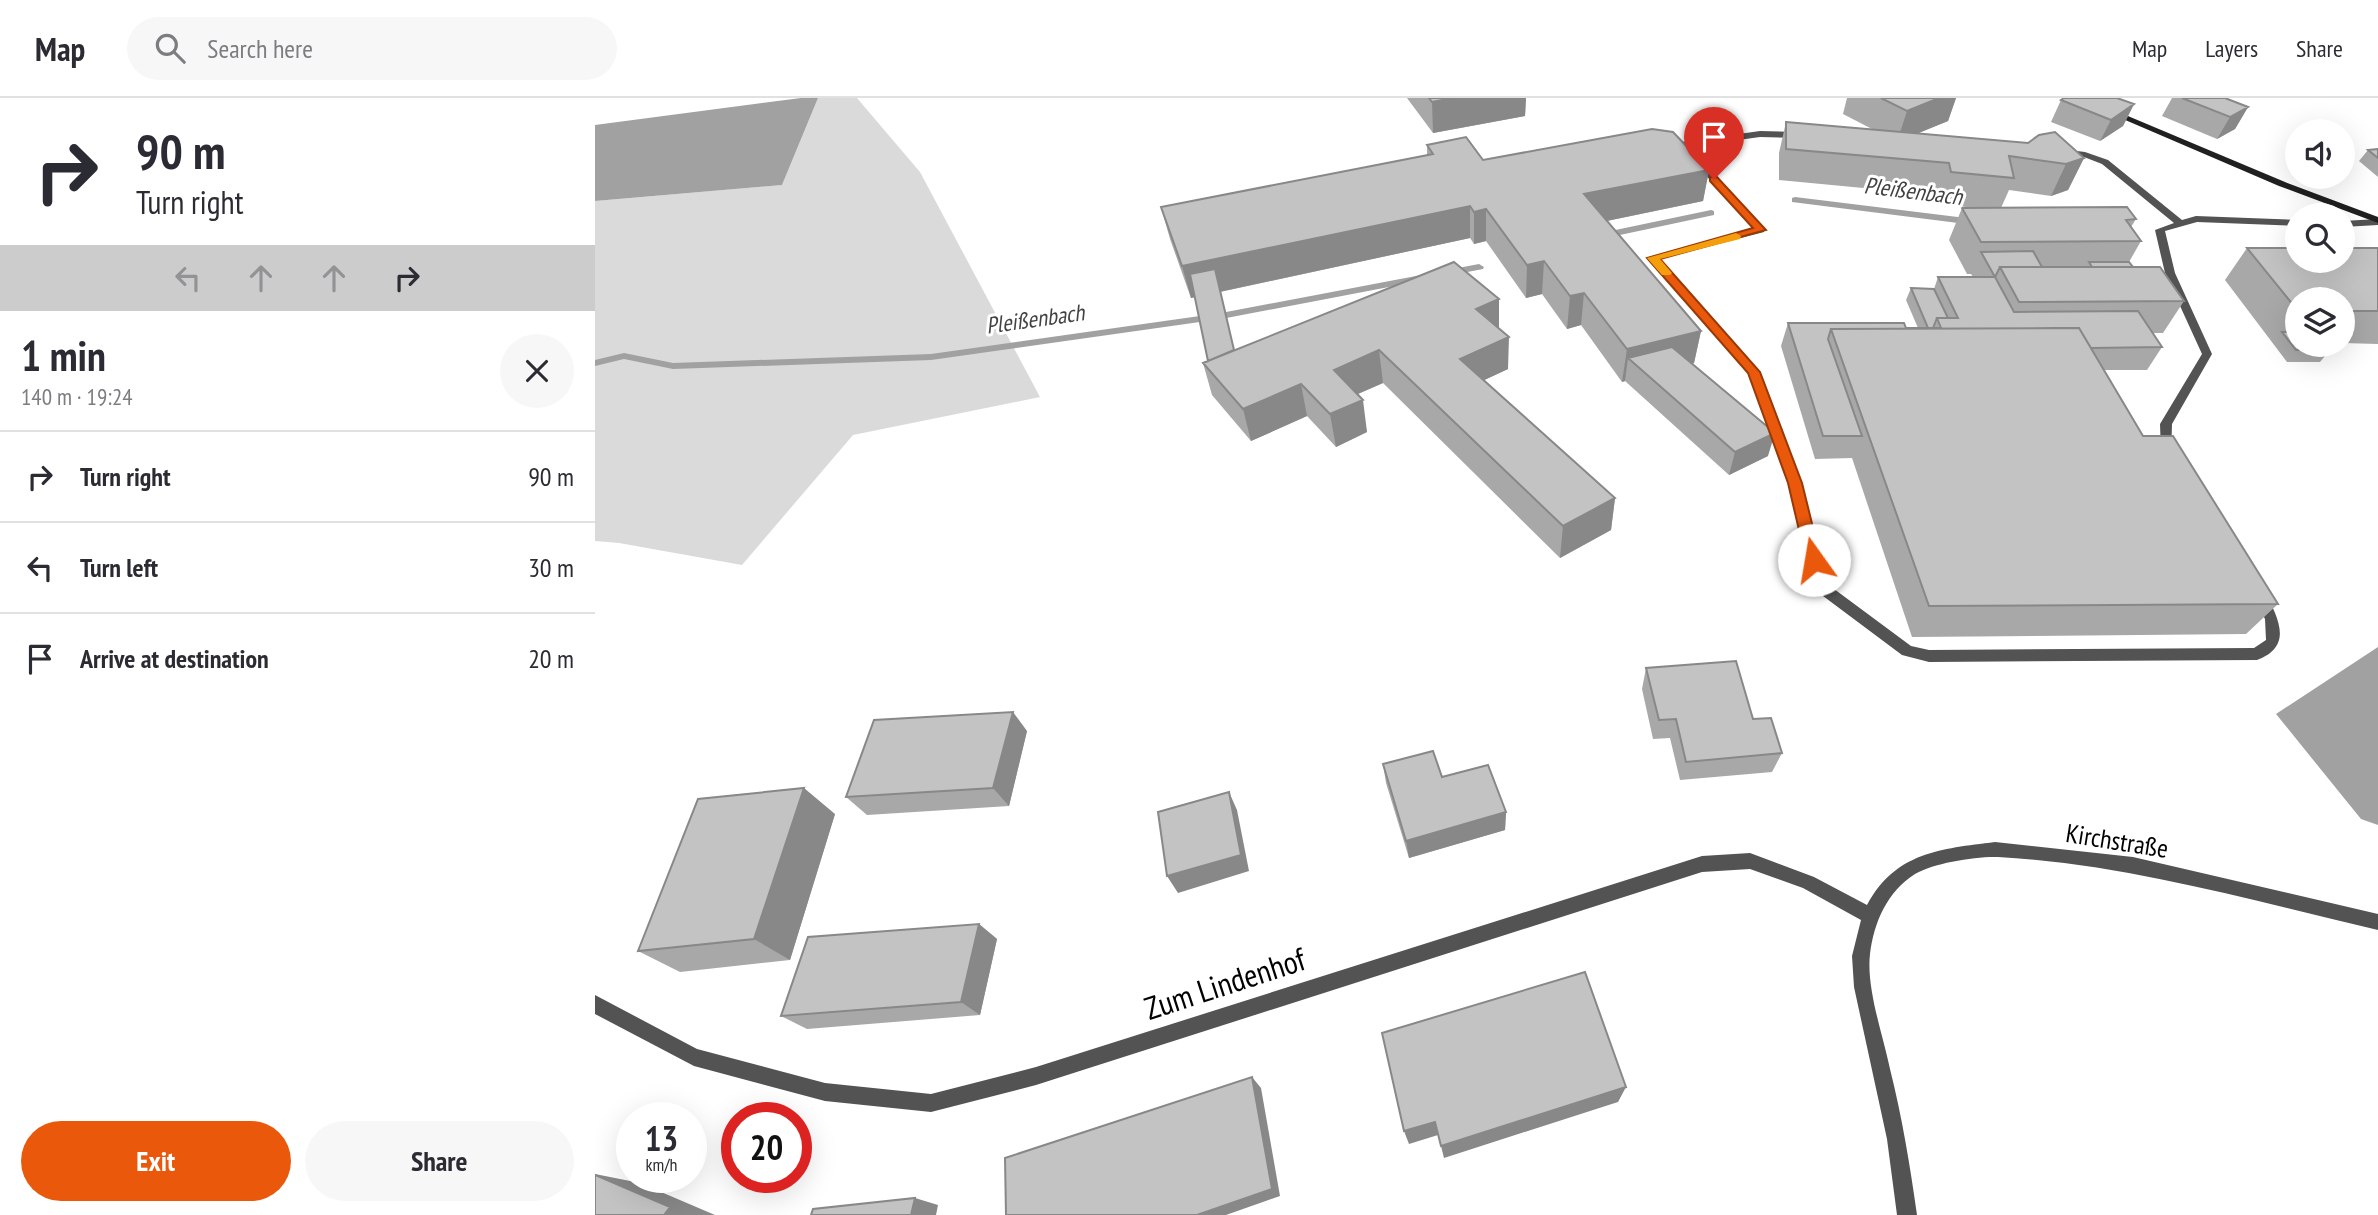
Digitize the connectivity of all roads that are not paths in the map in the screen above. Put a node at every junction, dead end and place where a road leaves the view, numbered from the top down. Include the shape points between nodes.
1 (2078, 98) edge
2 (1818, 137) edge
3 (2047, 151) edge
4 (2375, 220) edge
5 (2285, 222) edge
6 (2355, 222) edge
7 (2181, 224) junction
8 (2171, 465) edge
9 (2254, 588) edge
10 (1870, 916) junction
11 (2378, 922) edge
12 (595, 1004) edge
13 (1907, 1215) edge

1 - 4 main road
2 - 9 street via 1760,134 1682,145 1761,230 1653,258 1754,372 1795,483 1820,586 1907,651 1929,656 2257,654 2273,642 2272,619
3 - 7 street via 2105,162
4 - 6 street
5 - 7 street via 2196,219
7 - 8 street via 2160,230 2170,274 2207,354 2166,424
10 - 11 street, Kirchstraße via 1883,892 1910,867 1943,856 1995,849 2133,865
10 - 12 street, Zum Lindenhof via 1808,882 1750,861 1702,864 1036,1076 931,1103 825,1091 694,1057
10 - 13 street, Kirchstraße via 1861,956 1863,987 1897,1139

